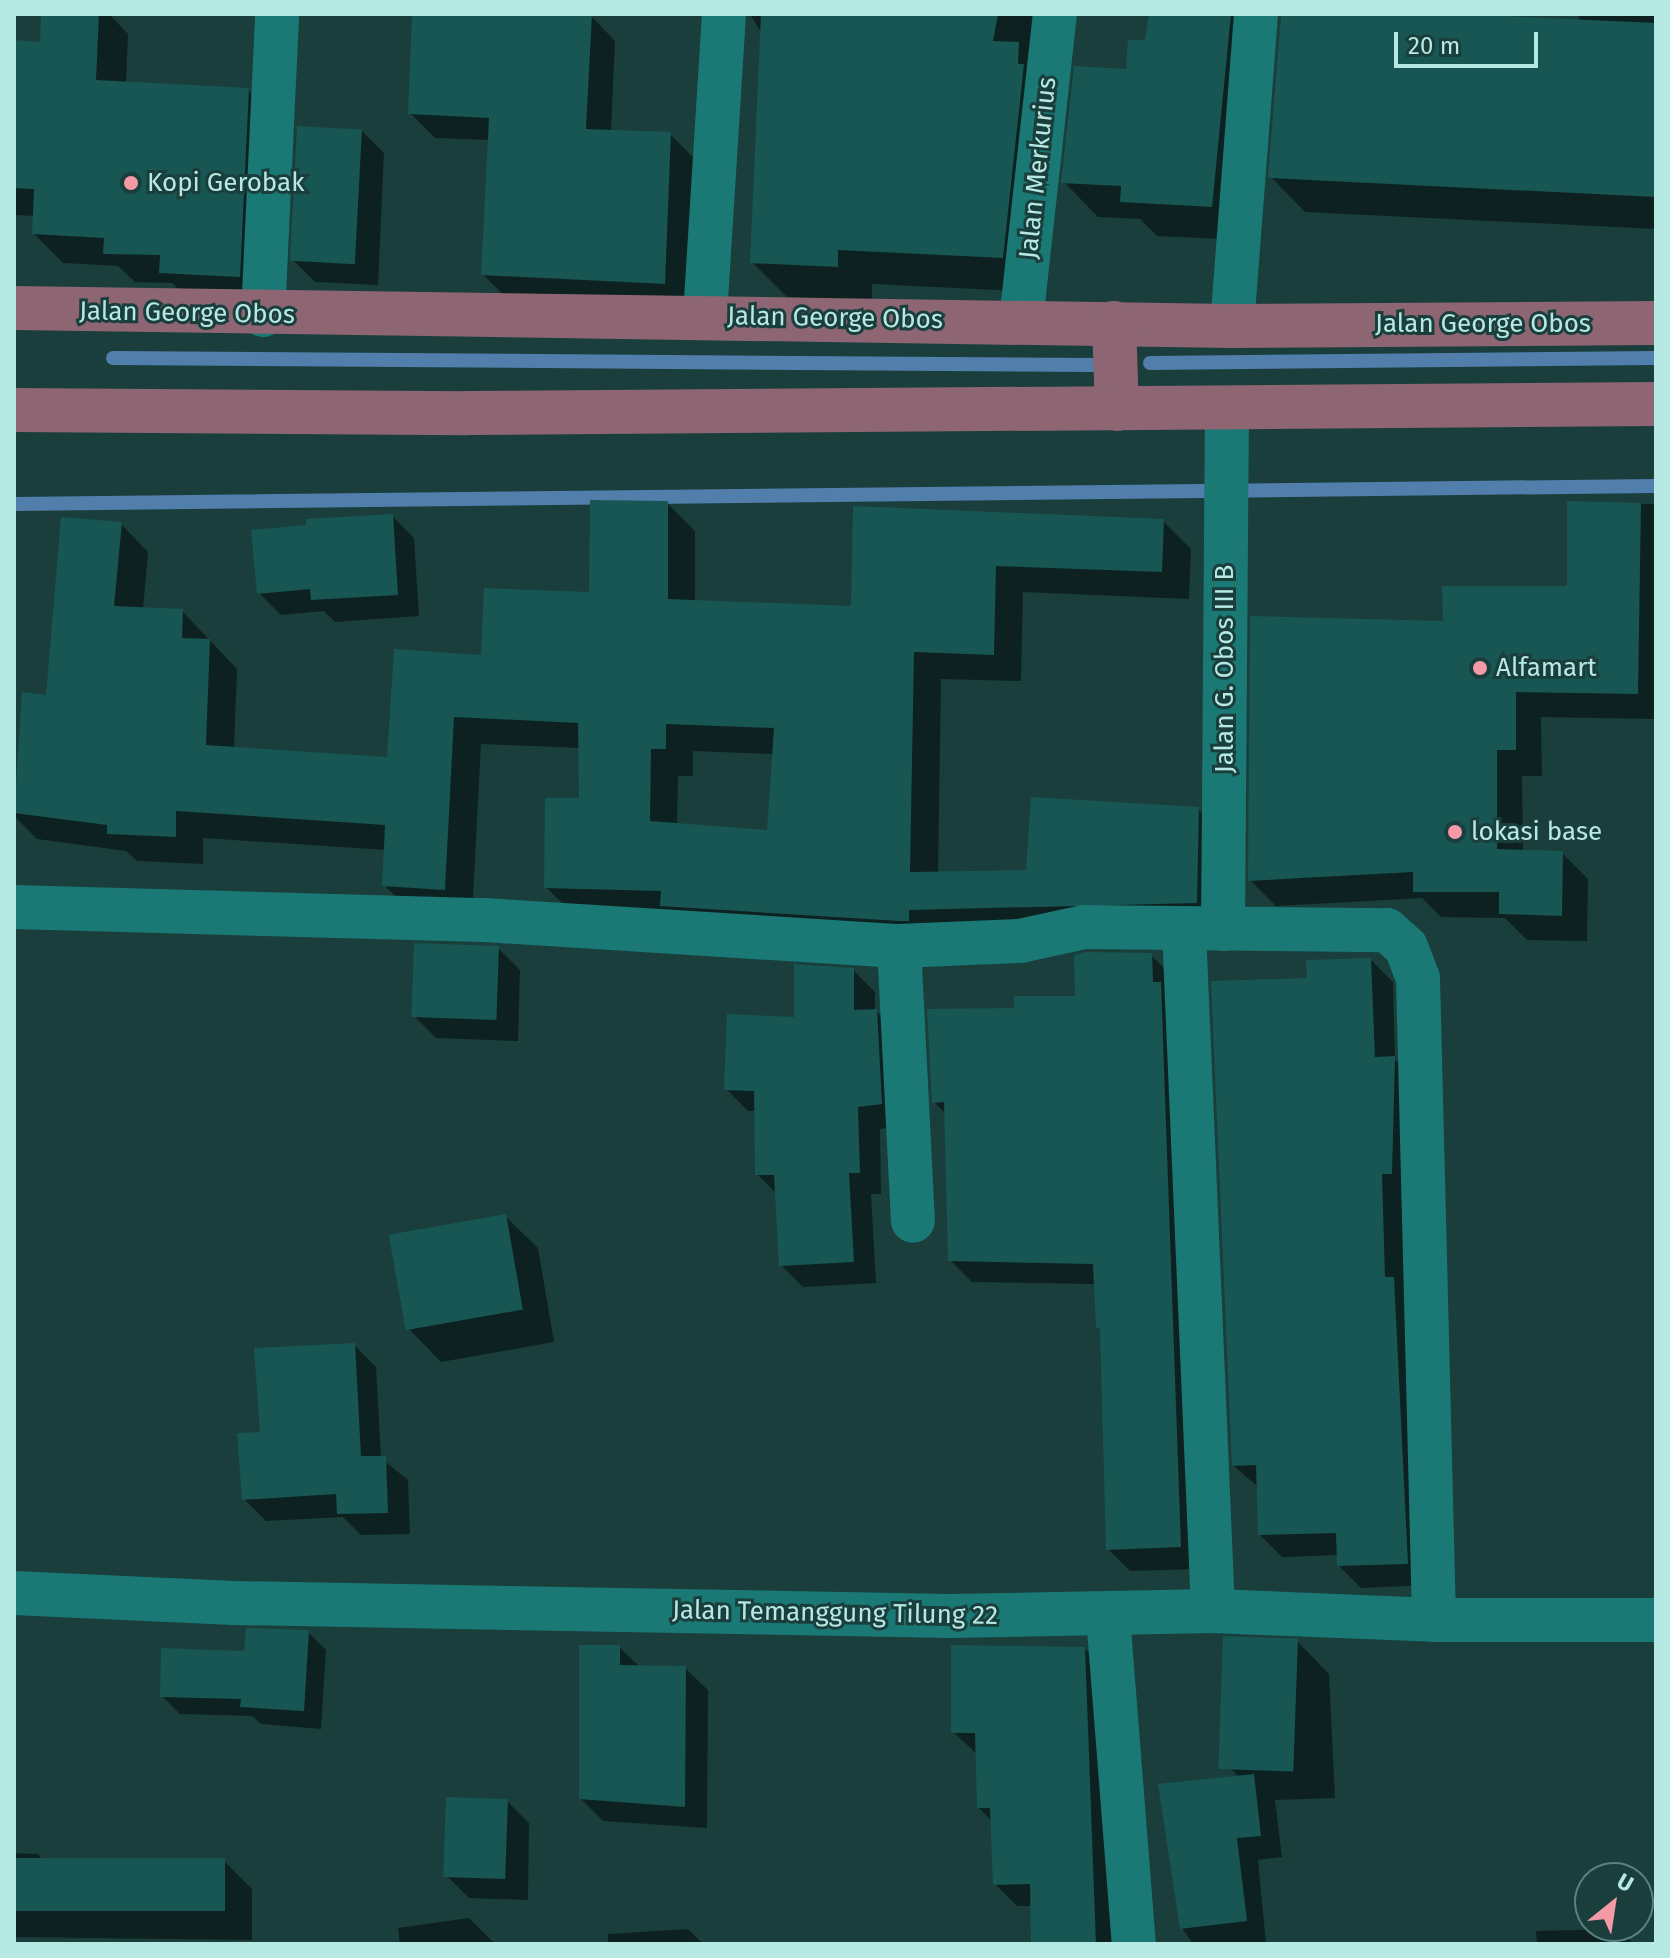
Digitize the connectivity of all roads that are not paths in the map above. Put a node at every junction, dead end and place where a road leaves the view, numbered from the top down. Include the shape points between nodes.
1 (277, 14) edge
2 (724, 14) edge
3 (1055, 14) edge
4 (1256, 14) edge
5 (14, 308) edge
6 (263, 315) junction
7 (705, 316) junction
8 (1021, 321) junction
9 (1114, 323) junction
10 (1656, 323) edge
11 (1232, 326) junction
12 (1656, 404) edge
13 (1117, 409) junction
14 (1227, 409) junction
15 (14, 410) edge
16 (14, 907) edge
17 (1204, 929) junction
18 (899, 946) junction
19 (913, 1221) dead end
20 (14, 1593) edge
21 (1213, 1611) junction
22 (1108, 1616) junction
23 (1434, 1620) junction
24 (1656, 1620) edge
25 (1134, 1944) edge

1 - 6 street
2 - 7 street
3 - 8 street, Jalan Merkurius
4 - 11 street
5 - 6 main road, Jalan George Obos
6 - 7 main road, Jalan George Obos
7 - 8 main road, Jalan George Obos
8 - 9 main road, Jalan George Obos
9 - 11 main road, Jalan George Obos
9 - 13 main road
10 - 11 main road, Jalan George Obos
12 - 14 main road
13 - 14 main road
13 - 15 main road
14 - 17 street, Jalan G. Obos III B
16 - 18 street via 484,920
17 - 18 street via 1084,927 1020,941
17 - 21 street, Jalan G. Obos III B
17 - 23 street via 1387,930 1413,960 1418,978
18 - 19 street
20 - 22 street, Jalan Temanggung Tilung 22 via 250,1603
21 - 22 street, Jalan Temanggung Tilung 22
21 - 23 street, Jalan Temanggung Tilung 22
22 - 25 street
23 - 24 street, Jalan Temanggung Tilung 22

